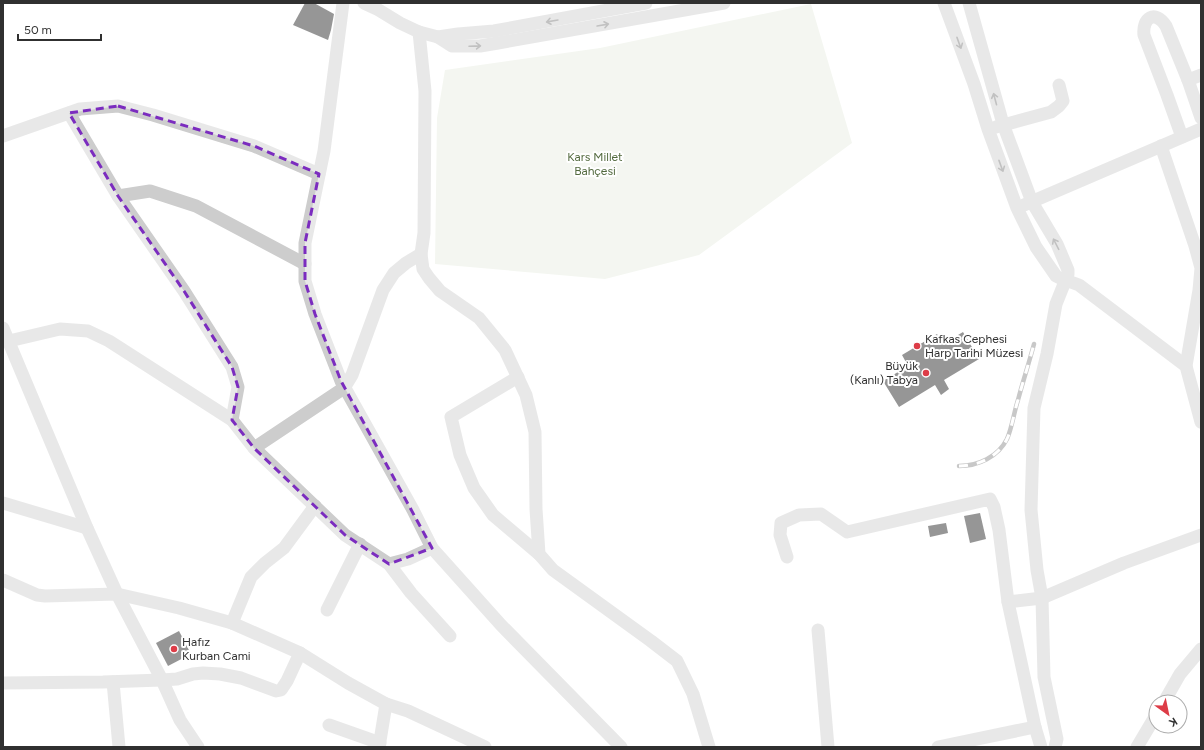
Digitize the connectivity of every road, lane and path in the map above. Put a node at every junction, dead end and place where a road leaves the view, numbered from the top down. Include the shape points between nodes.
1 (343, 3) edge
2 (364, 3) edge
3 (646, 3) edge
4 (724, 3) edge
5 (944, 3) edge
6 (969, 3) edge
7 (378, 6) edge
8 (419, 32) junction
9 (438, 37) junction
10 (1201, 75) edge
11 (1188, 80) junction
12 (1059, 85) dead end
13 (69, 113) junction
14 (1201, 118) edge
15 (1002, 124) junction
16 (988, 129) junction
17 (1201, 129) edge
18 (3, 136) edge
19 (1182, 137) junction
20 (1160, 146) junction
21 (319, 174) junction
22 (118, 196) junction
23 (1032, 202) junction
24 (1017, 208) junction
25 (421, 254) junction
26 (305, 264) junction
27 (1065, 280) junction
28 (3, 328) edge
29 (9, 341) junction
30 (1186, 366) junction
31 (518, 377) junction
32 (344, 388) junction
33 (232, 420) junction
34 (1201, 422) edge
35 (254, 448) junction
36 (3, 503) edge
37 (315, 506) junction
38 (87, 528) junction
39 (1201, 536) edge
40 (360, 544) junction
41 (432, 548) junction
42 (539, 554) junction
43 (787, 557) dead end
44 (388, 564) junction
45 (3, 580) edge
46 (117, 594) junction
47 (1042, 598) junction
48 (1008, 602) junction
49 (327, 610) dead end
50 (232, 623) junction
51 (818, 630) dead end
52 (450, 636) dead end
53 (1201, 649) edge
54 (300, 653) junction
55 (162, 680) junction
56 (114, 682) junction
57 (3, 683) edge
58 (1169, 694) edge
59 (386, 704) junction
60 (329, 725) dead end
61 (1035, 727) junction
62 (1148, 728) edge
63 (379, 745) edge
64 (119, 747) edge
65 (198, 747) edge
66 (485, 747) edge
67 (621, 747) edge
68 (709, 747) edge
69 (828, 747) edge
70 (938, 747) edge
71 (1041, 747) edge
72 (1055, 747) edge
73 (1137, 747) edge

1 - 21 street
2 - 7 street
3 -> 9 street via 494,31
9 -> 4 street via 452,46 480,46
5 -> 16 street
15 -> 6 street
7 - 8 street via 400,23
8 - 9 street
8 - 25 street via 425,91 424,234
10 - 11 street
11 - 14 street
11 - 19 street via 1166,26 1162,20 1151,17 1143,29 1144,35
12 - 15 street via 1062,101 1051,112
13 - 18 street
13 - 21 street via 80,109 118,106 254,146
13 - 22 street
15 - 16 street
15 - 23 street
16 -> 24 street
17 - 19 street
19 - 20 street
20 - 23 street
20 - 30 street via 1201,268
21 - 26 street via 305,243
22 - 26 street via 150,191 196,206
22 - 33 street via 184,291 232,367 238,387
23 - 24 street
27 -> 23 street via 1068,270 1057,244
24 - 27 street via 1036,247 1056,276
25 - 31 street via 423,268 429,278 440,291 479,318 505,350
25 - 32 street via 406,262 394,273 384,290 352,375
26 - 32 street via 305,281 315,314
27 - 30 street via 1079,284
27 - 47 street via 1056,304 1034,408 1031,510
28 - 29 street
29 - 33 street via 60,329 88,331 109,341
29 - 38 street
30 - 34 street
31 - 42 street via 526,395 535,432
31 - 42 street via 451,417 460,454 474,488 493,515
32 - 35 street
32 - 41 street via 414,510
33 - 35 street
35 - 37 street
36 - 38 street
37 - 40 street via 346,535
37 - 50 street via 284,548 251,577
38 - 46 street
39 - 47 street via 1124,563
40 - 44 street
40 - 49 street
41 - 44 street via 408,559
41 - 67 street via 502,625
42 - 68 street via 553,570 677,661 693,694
43 - 48 street via 780,535 781,523 799,515 820,514 847,532 990,500 999,530
44 - 52 street
45 - 46 street via 45,596
46 - 50 street
46 - 55 street
47 - 48 street
47 - 72 street via 1044,677 1057,739
48 - 61 street
50 - 54 street
51 - 69 street
53 - 58 street via 1180,674
54 - 55 street via 287,681 281,690 276,691 241,678 220,674 193,674
54 - 59 street
55 - 56 street
55 - 65 street via 180,720
56 - 57 street
56 - 64 street
59 - 63 street
59 - 66 street via 408,711
60 - 63 street
61 - 70 street
61 - 71 street
62 - 73 street

